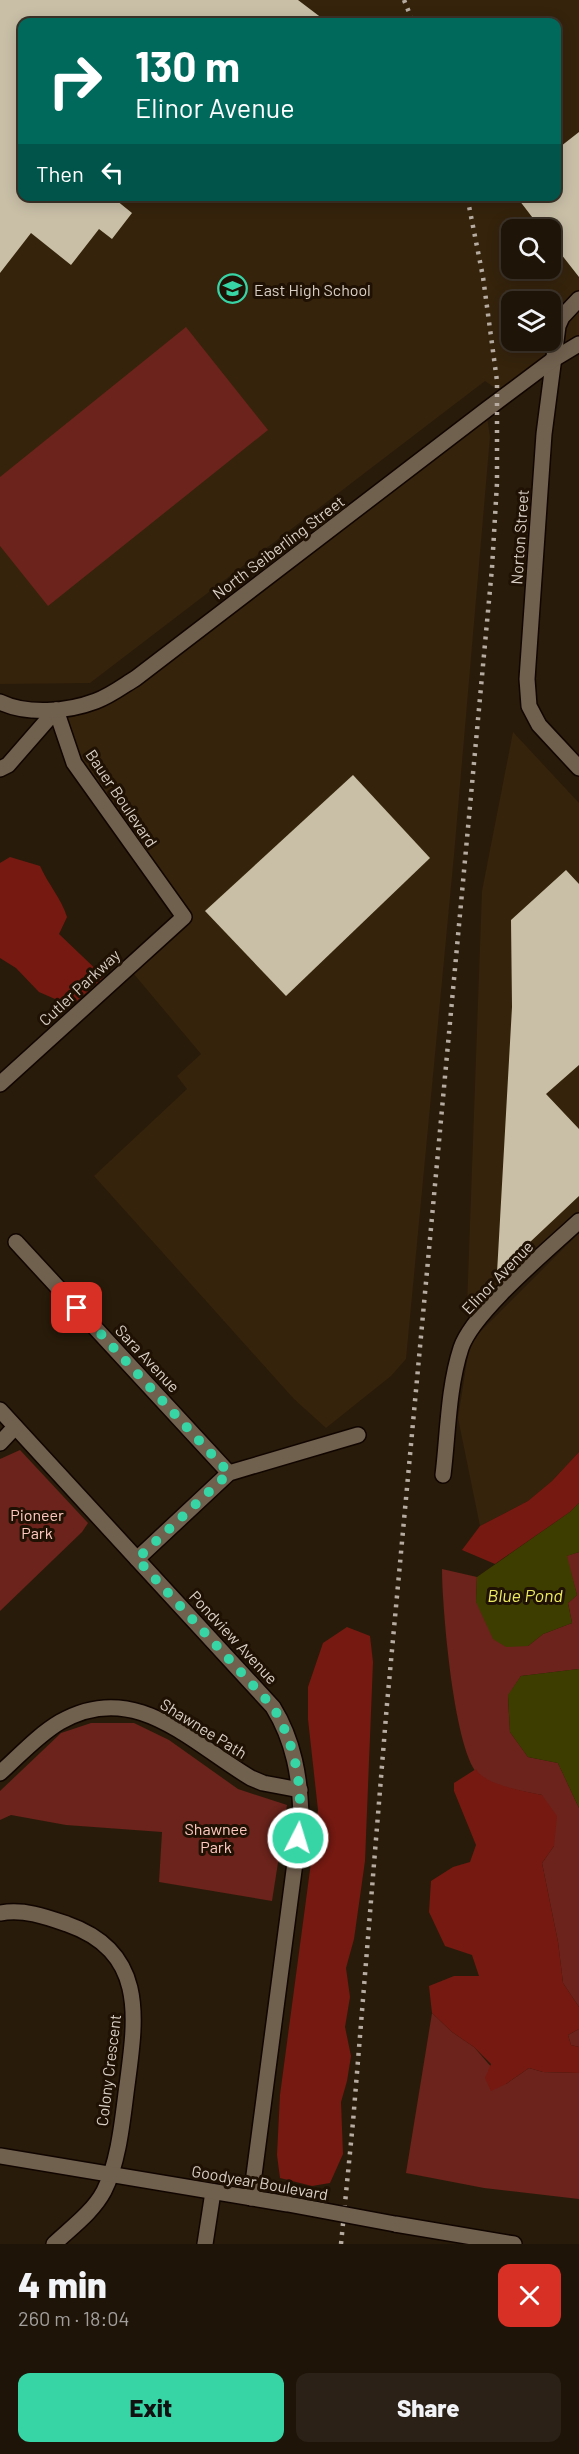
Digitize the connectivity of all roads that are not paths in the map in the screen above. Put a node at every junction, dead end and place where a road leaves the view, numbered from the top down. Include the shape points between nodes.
1 (579, 299) edge
2 (579, 344) edge
3 (554, 359) junction
4 (0, 702) edge
5 (56, 710) junction
6 (579, 768) edge
7 (0, 769) edge
8 (184, 917) joint
9 (0, 1084) edge
10 (579, 1221) edge
11 (16, 1242) dead end
12 (0, 1410) edge
13 (15, 1426) junction
14 (358, 1435) dead end
15 (0, 1443) edge
16 (229, 1473) junction
17 (443, 1475) dead end
18 (137, 1559) junction
19 (0, 1773) edge
20 (300, 1790) junction
21 (0, 1913) edge
22 (0, 2156) edge
23 (111, 2175) junction
24 (213, 2192) junction
25 (251, 2198) junction
26 (54, 2244) edge
27 (205, 2244) edge
28 (514, 2244) edge

1 - 3 street, Norton Street via 558,326
2 - 3 street, North Seiberling Street
3 - 5 street, North Seiberling Street via 136,678 96,701
3 - 6 street, Norton Street via 544,434 527,679 529,706 539,725
4 - 5 street via 12,708
5 - 7 street via 8,765
5 - 8 street, Bauer Boulevard via 74,763
8 - 9 street, Cutler Parkway
10 - 17 street, Elinor Avenue via 468,1334 458,1363
11 - 16 street, Sara Avenue
12 - 13 street, Pondview Avenue
13 - 15 street
13 - 18 street, Pondview Avenue
14 - 16 street
16 - 18 street
18 - 20 street, Pondview Avenue via 273,1707 292,1747
19 - 20 street, Shawnee Path via 65,1719 105,1707 125,1707 156,1716 251,1778
20 - 25 street, Pondview Avenue via 301,1817 286,1943
21 - 23 street, Colony Crescent via 35,1913 88,1933 111,1950 126,1973 134,2025
22 - 23 street, Goodyear Boulevard
23 - 24 street, Goodyear Boulevard
23 - 26 street, Colony Crescent via 98,2201
24 - 25 street, Goodyear Boulevard
24 - 27 street
25 - 28 street, Goodyear Boulevard, bridge

